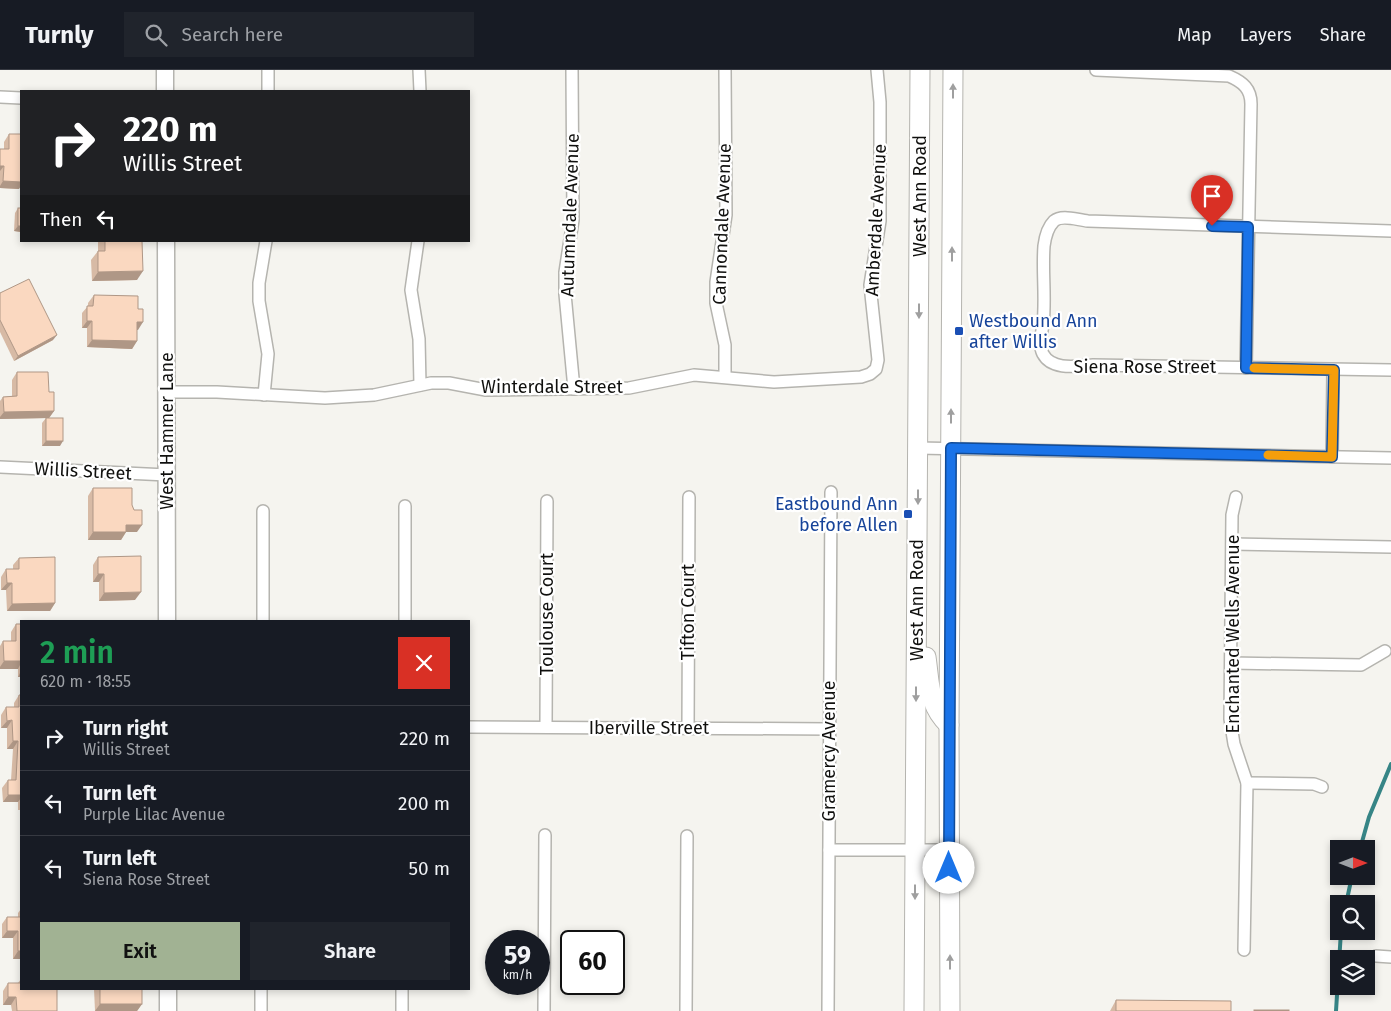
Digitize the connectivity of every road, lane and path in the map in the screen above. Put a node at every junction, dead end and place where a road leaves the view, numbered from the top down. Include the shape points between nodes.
1 (165, 70) edge
2 (268, 70) edge
3 (419, 70) edge
4 (572, 70) edge
5 (725, 70) edge
6 (878, 70) edge
7 (920, 70) edge
8 (953, 70) edge
9 (1096, 70) edge
10 (165, 90) edge
11 (268, 90) edge
12 (420, 90) edge
13 (0, 97) edge
14 (20, 98) edge
15 (1391, 225) edge
16 (1248, 227) junction
17 (1391, 231) edge
18 (166, 242) edge
19 (266, 242) edge
20 (418, 242) edge
21 (876, 368) joint
22 (1246, 368) junction
23 (1334, 370) junction
24 (1391, 370) edge
25 (725, 377) junction
26 (420, 385) junction
27 (574, 389) junction
28 (167, 392) junction
29 (264, 395) junction
30 (918, 448) junction
31 (951, 448) junction
32 (1332, 457) junction
33 (1391, 458) edge
34 (0, 467) edge
35 (167, 475) junction
36 (831, 492) dead end
37 (689, 496) dead end
38 (1236, 497) dead end
39 (547, 501) dead end
40 (405, 506) dead end
41 (263, 511) dead end
42 (1232, 544) junction
43 (1391, 547) edge
44 (917, 586) junction
45 (167, 620) edge
46 (263, 620) edge
47 (404, 620) edge
48 (1385, 651) dead end
49 (1231, 663) junction
50 (949, 725) junction
51 (470, 727) edge
52 (546, 727) junction
53 (688, 728) junction
54 (830, 729) junction
55 (1247, 783) junction
56 (1322, 787) dead end
57 (545, 836) dead end
58 (687, 836) dead end
59 (829, 850) junction
60 (916, 850) junction
61 (949, 850) junction
62 (1244, 950) dead end
63 (1376, 956) dead end
64 (1391, 957) edge
65 (168, 990) edge
66 (261, 990) edge
67 (402, 990) edge
68 (168, 1011) edge
69 (260, 1011) edge
70 (402, 1011) edge
71 (544, 1011) edge
72 (686, 1011) edge
73 (828, 1011) edge
74 (914, 1011) edge
75 (950, 1011) edge

1 - 10 street
2 - 11 street
3 - 12 street
4 - 27 street, Autumndale Avenue via 573,220 565,294
5 - 25 street, Cannondale Avenue via 726,215 716,282 716,304 725,345
6 - 21 street, Amberdale Avenue via 880,221 870,285 878,350
7 -> 30 main road, West Ann Road
31 -> 8 main road, West Ann Road
9 - 16 street via 1229,76 1245,85 1251,97
13 - 14 street
15 - 17 street
16 - 17 street
16 - 22 street
16 - 22 street, Siena Rose Street via 1056,219 1044,245 1041,344 1043,355 1056,365 1066,367
18 - 28 street, West Hammer Lane
19 - 29 street via 259,282 268,354
20 - 26 street via 411,290 419,339
21 - 25 street, Winterdale Street via 870,374 849,378 774,382
22 - 23 street, Siena Rose Street
23 - 24 street, Siena Rose Street
23 - 32 street
25 - 27 street, Winterdale Street via 694,375 629,388
26 - 27 street, Winterdale Street via 449,383 486,390
26 - 29 street, Winterdale Street via 355,396
28 - 29 street, Winterdale Street
28 - 35 street, West Hammer Lane
30 - 31 street
30 -> 44 main road, West Ann Road
31 - 32 street
31 - 50 main road, West Ann Road
32 - 33 street
34 - 35 street, Willis Street
35 - 45 street, West Hammer Lane
36 - 54 street, Gramercy Avenue
37 - 53 street, Tifton Court
38 - 42 street, Enchanted Wells Avenue
39 - 52 street, Toulouse Court
40 - 47 street
41 - 46 street
42 - 43 street
42 - 49 street, Enchanted Wells Avenue
44 - 50 main road via 932,701
44 -> 60 main road, West Ann Road
48 - 49 street via 1361,665
49 - 55 street, Enchanted Wells Avenue via 1230,720
50 - 61 main road, West Ann Road
51 - 52 street, Iberville Street
52 - 53 street, Iberville Street
53 - 54 street, Iberville Street
54 - 59 street, Gramercy Avenue
55 - 56 street via 1314,784
55 - 62 street, Enchanted Wells Avenue
57 - 71 street
58 - 72 street
59 - 60 street
59 - 73 street, Gramercy Avenue
60 - 61 street
60 -> 74 main road, West Ann Road
75 -> 61 main road, West Ann Road
63 - 64 street
65 - 68 street
66 - 69 street
67 - 70 street

